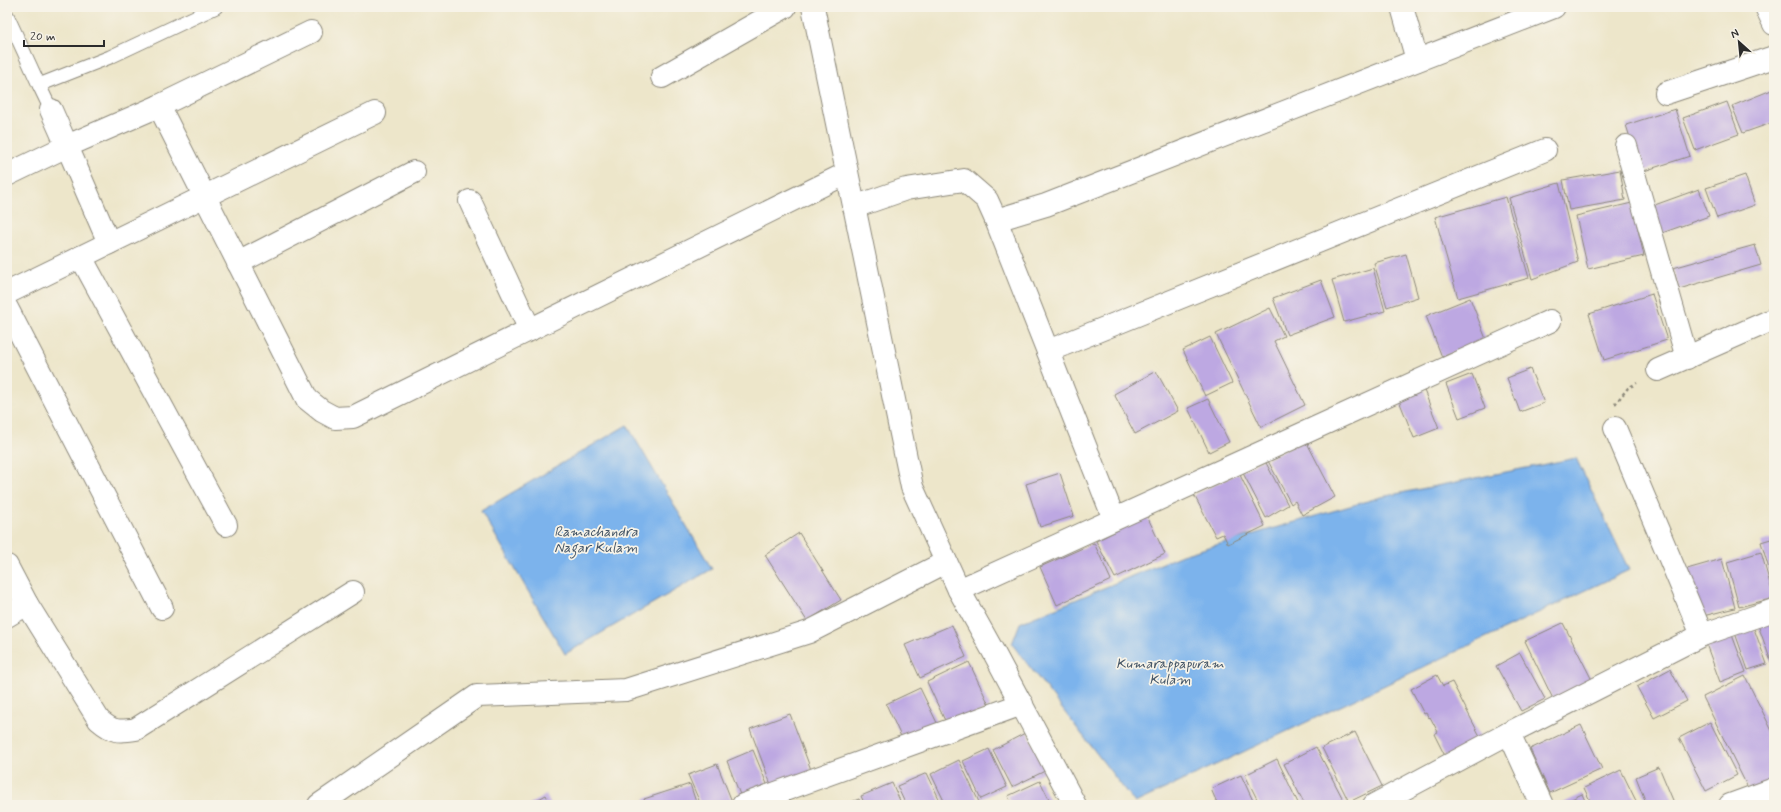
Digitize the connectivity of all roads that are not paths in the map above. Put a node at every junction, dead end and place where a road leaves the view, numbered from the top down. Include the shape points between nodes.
1 (216, 7) edge
2 (785, 7) edge
3 (813, 7) edge
4 (1402, 7) edge
5 (1554, 7) edge
6 (1766, 7) edge
7 (7, 16) edge
8 (1774, 24) edge
9 (311, 32) dead end
10 (1774, 58) edge
11 (1417, 60) junction
12 (662, 77) dead end
13 (40, 85) junction
14 (1666, 93) dead end
15 (159, 106) junction
16 (51, 110) joint
17 (375, 112) dead end
18 (67, 146) junction
19 (1626, 146) dead end
20 (1544, 150) dead end
21 (414, 172) dead end
22 (847, 173) junction
23 (7, 175) edge
24 (204, 197) junction
25 (470, 201) dead end
26 (854, 207) junction
27 (996, 220) junction
28 (109, 243) junction
29 (81, 258) junction
30 (238, 263) junction
31 (7, 293) edge
32 (7, 308) edge
33 (1774, 319) edge
34 (1550, 321) dead end
35 (530, 330) junction
36 (1048, 352) junction
37 (1687, 358) junction
38 (1658, 370) road end
39 (1615, 428) road end
40 (1114, 519) junction
41 (226, 526) dead end
42 (946, 562) junction
43 (7, 566) edge
44 (959, 590) junction
45 (353, 592) dead end
46 (27, 604) junction
47 (162, 608) dead end
48 (1774, 610) edge
49 (7, 616) edge
50 (1702, 635) junction
51 (1022, 704) junction
52 (1509, 733) junction
53 (1774, 789) edge
54 (318, 805) edge
55 (743, 805) edge
56 (1075, 805) edge
57 (1374, 805) edge
58 (1542, 805) edge
59 (1730, 805) edge

1 - 13 lane via 110,57
2 - 12 street
3 - 22 street
4 - 11 street
5 - 11 street
6 - 8 street
7 - 13 lane
9 - 15 street
10 - 14 street
11 - 27 street via 1046,205
13 - 16 lane
15 - 18 street
15 - 24 street
16 - 18 street
17 - 24 street
18 - 23 street
18 - 28 street
19 - 37 street
20 - 36 street
21 - 30 street
22 - 26 street
22 - 35 street
24 - 28 street
24 - 30 street
25 - 35 street
26 - 27 street via 906,189 964,180 987,200
26 - 42 street via 912,487
27 - 36 street
28 - 29 street
29 - 31 street
29 - 41 street
30 - 35 street via 307,399 335,418 353,417
32 - 47 street
33 - 37 street
34 - 40 street
36 - 40 street
37 - 38 street
39 - 50 street
40 - 44 street
42 - 44 street
42 - 54 street via 809,632 626,690 477,696
43 - 46 street
44 - 51 street
45 - 46 street via 136,729 123,731 110,730 99,720
46 - 49 street
48 - 50 street
50 - 52 street
51 - 55 street
51 - 56 street
52 - 57 street
52 - 58 street
53 - 59 street

